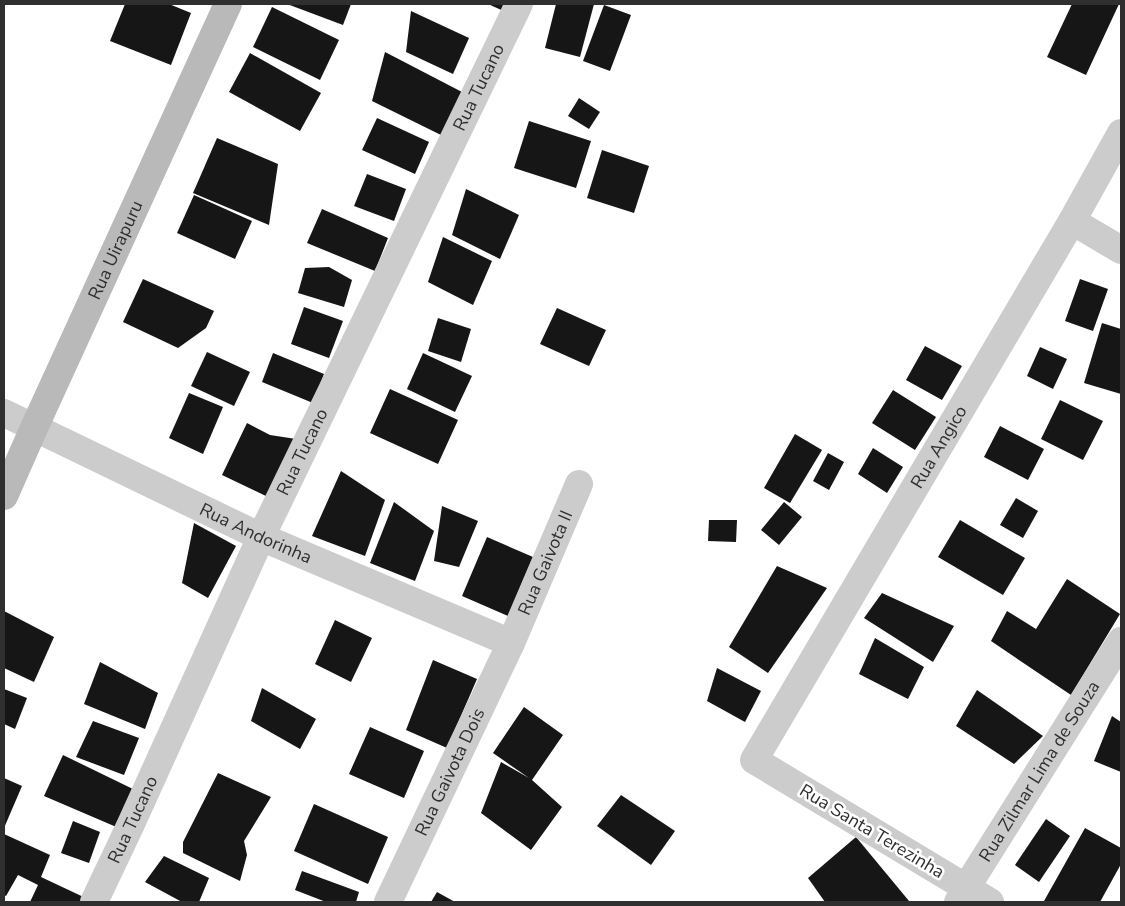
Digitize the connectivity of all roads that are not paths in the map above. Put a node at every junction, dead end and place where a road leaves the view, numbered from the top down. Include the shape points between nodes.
1 (228, 4) edge
2 (519, 4) edge
3 (1121, 133) edge
4 (1072, 221) junction
5 (1121, 250) edge
6 (4, 413) edge
7 (34, 428) junction
8 (579, 484) dead end
9 (4, 496) edge
10 (261, 537) junction
11 (1121, 641) edge
12 (512, 643) junction
13 (754, 760) joint
14 (962, 895) edge
15 (94, 902) edge
16 (388, 902) edge
17 (990, 902) edge

1 - 7 street, Rua Uirapuru
2 - 10 street, Rua Tucano
3 - 4 street, Rua Angico
4 - 5 street
4 - 13 street, Rua Angico
6 - 7 street, Rua Andorinha
7 - 9 street, Rua Uirapuru
7 - 10 street, Rua Andorinha
8 - 12 street, Rua Gaivota II
10 - 12 street, Rua Andorinha
10 - 15 street, Rua Tucano
11 - 14 street, Rua Zilmar Lima de Souza
12 - 16 street, Rua Gaivota Dois
13 - 14 street, Rua Santa Terezinha
14 - 17 street, Rua Santa Terezinha

